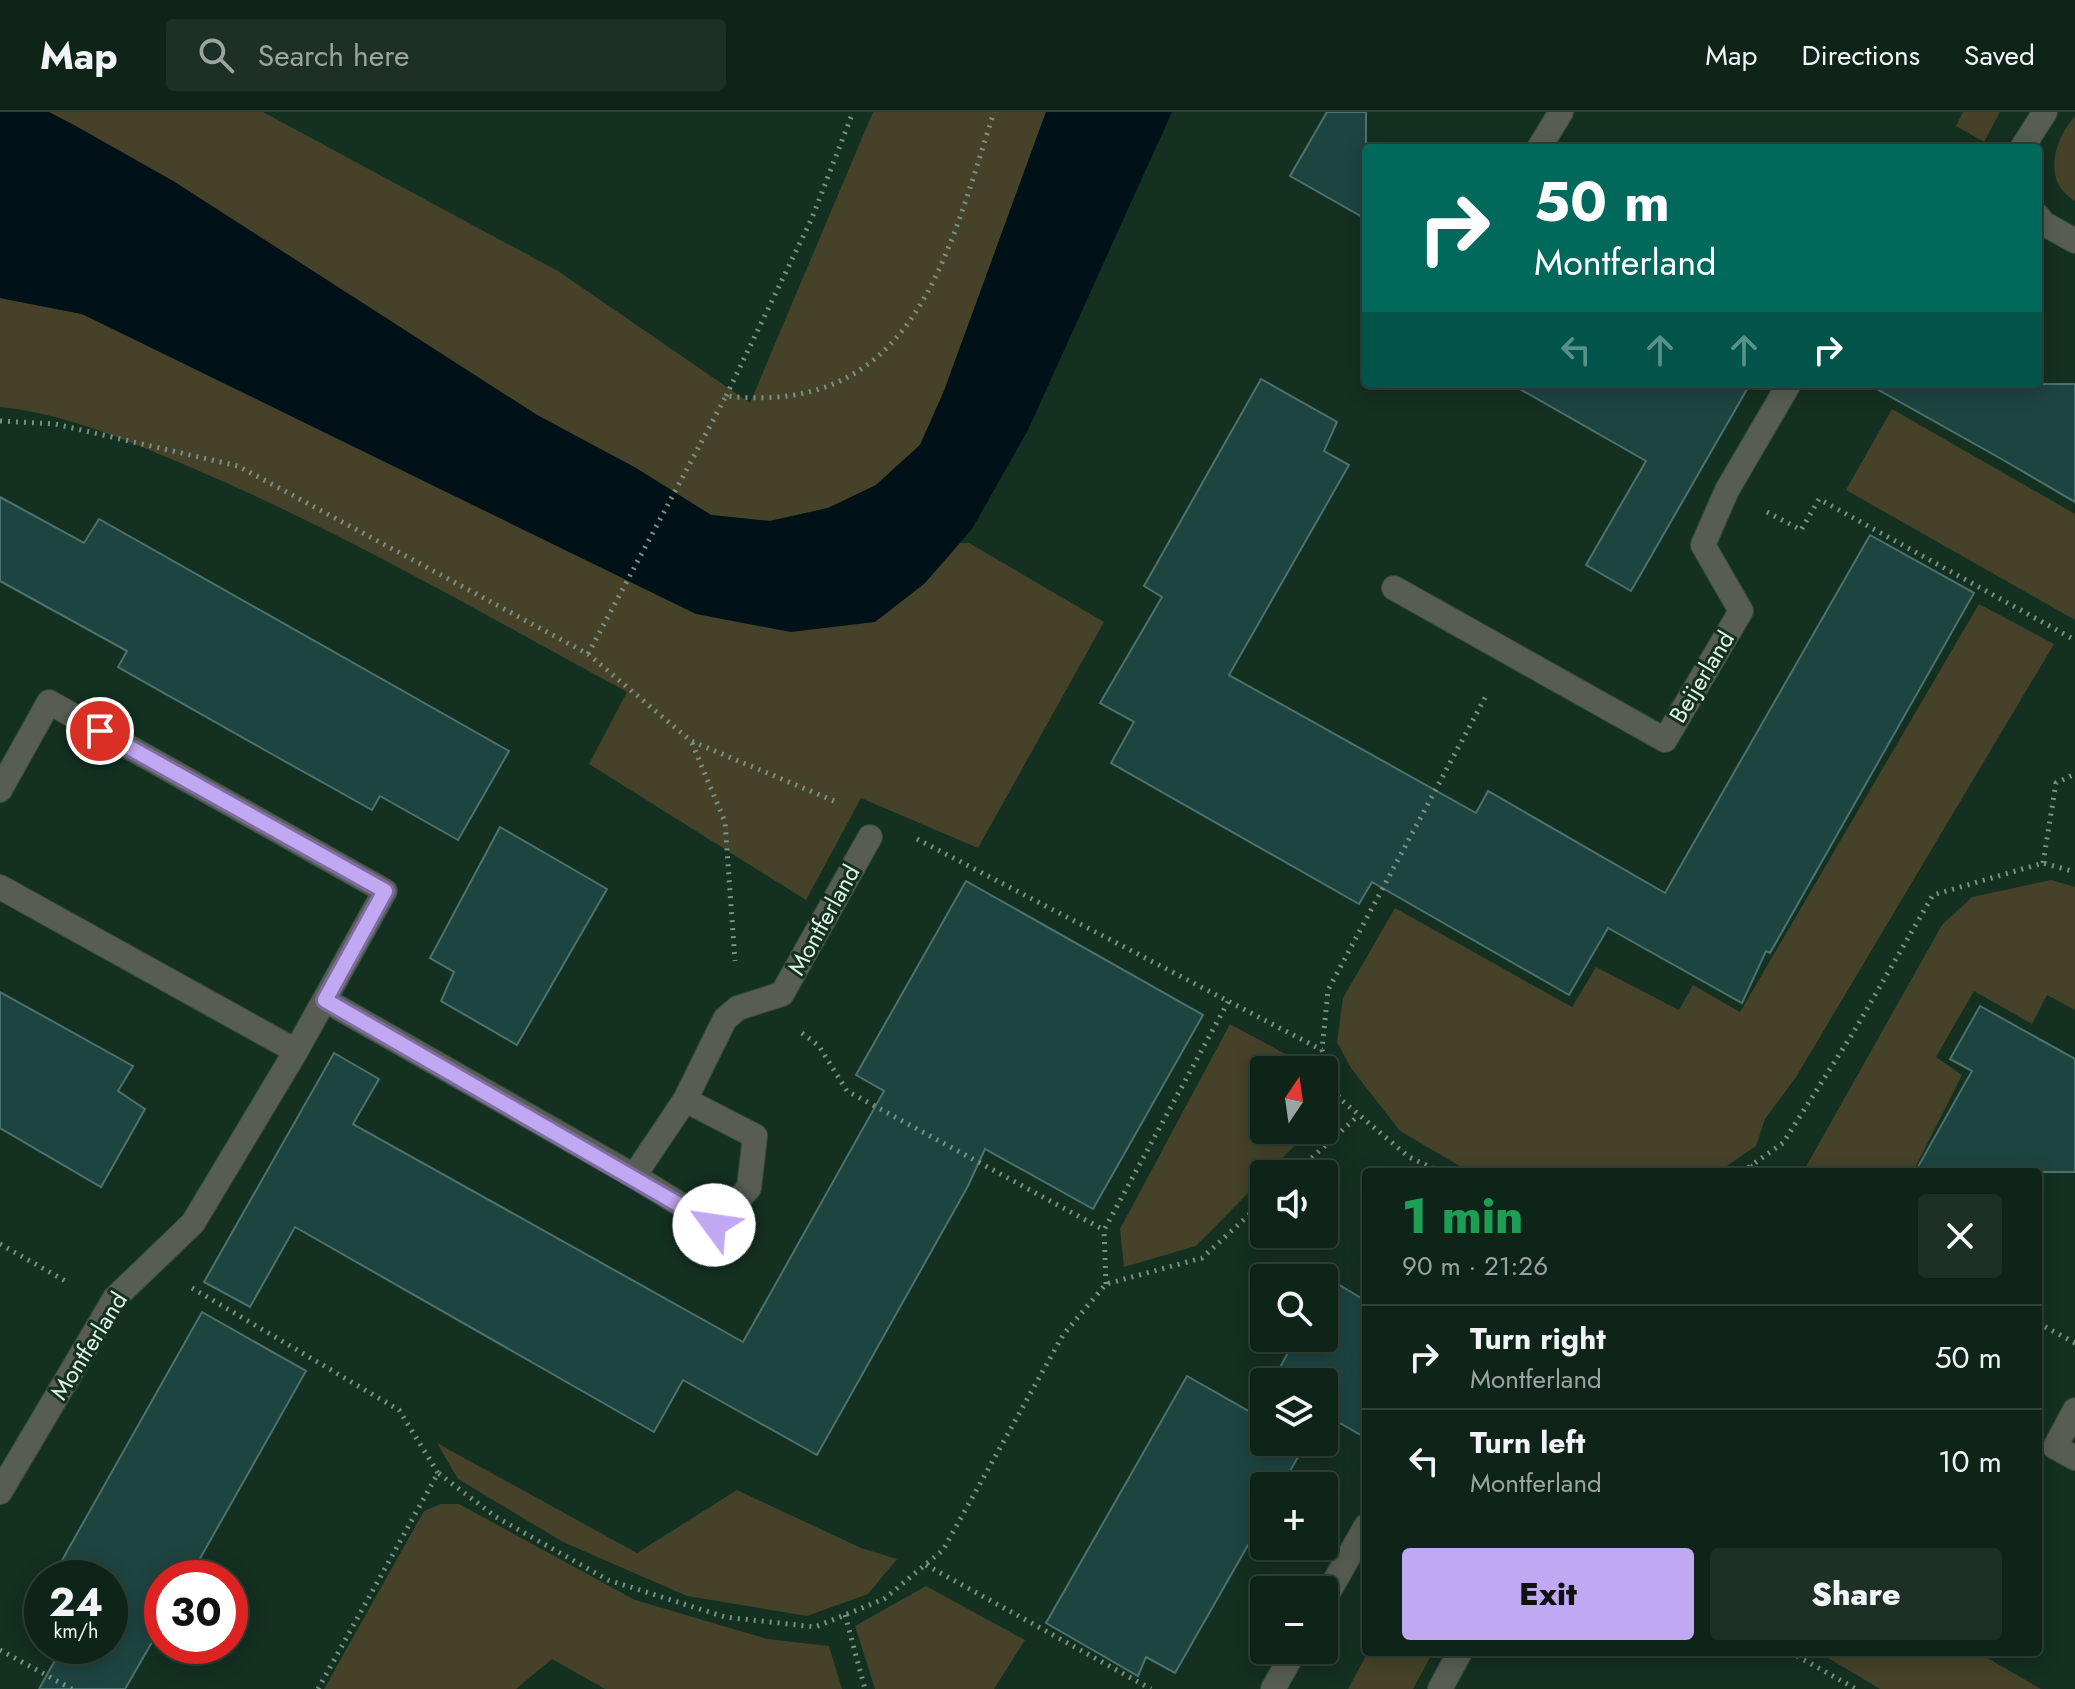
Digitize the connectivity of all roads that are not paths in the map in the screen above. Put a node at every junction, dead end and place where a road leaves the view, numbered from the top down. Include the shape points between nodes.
1 (1561, 112) edge
2 (2045, 112) edge
3 (1541, 144) edge
4 (2025, 144) edge
5 (2042, 222) edge
6 (2075, 241) edge
7 (1787, 388) edge
8 (1394, 588) dead end
9 (0, 790) edge
10 (870, 837) dead end
11 (0, 887) edge
12 (325, 1000) junction
13 (296, 1051) junction
14 (685, 1100) junction
15 (634, 1176) junction
16 (2075, 1410) edge
17 (2075, 1458) edge
18 (0, 1492) edge
19 (1362, 1533) edge
20 (1338, 1576) edge
21 (1458, 1656) edge
22 (1287, 1664) edge
23 (1273, 1689) edge
24 (1440, 1689) edge

1 - 3 street
2 - 4 street
5 - 6 street
7 - 8 street, Beijerland via 1727,490 1703,545 1741,611 1665,740
9 - 12 street, Montferland via 49,702 385,891
10 - 14 street, Montferland via 782,994 738,1008 725,1019
11 - 13 street
12 - 13 street, Montferland
12 - 15 street
13 - 18 street, Montferland via 193,1223 111,1306
14 - 15 street
14 - 15 street via 755,1136 749,1188 714,1225
16 - 17 street via 2055,1447
19 - 20 street
21 - 24 street
22 - 23 street

